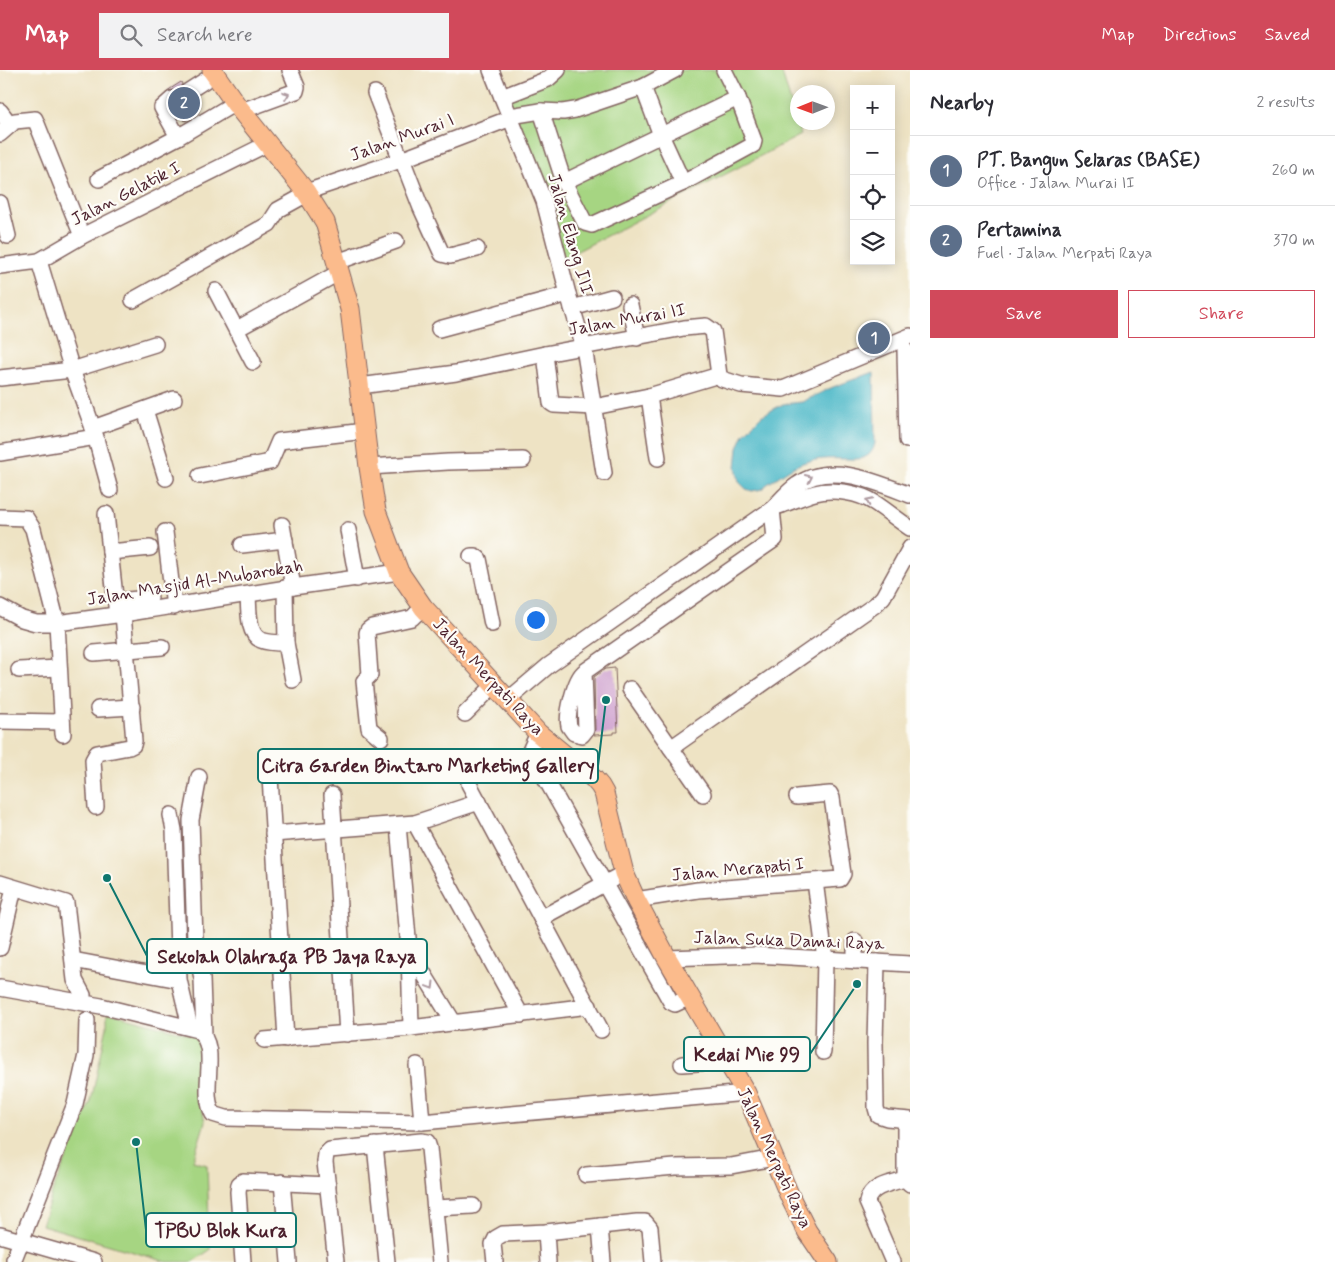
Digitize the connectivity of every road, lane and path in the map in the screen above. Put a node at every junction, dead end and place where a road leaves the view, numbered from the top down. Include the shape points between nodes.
1 (290, 70) edge
2 (491, 70) edge
3 (558, 70) edge
4 (675, 70) edge
5 (724, 70) edge
6 (213, 72) edge
7 (643, 87) junction
8 (187, 92) dead end
9 (375, 93) dead end
10 (502, 98) junction
11 (738, 98) junction
12 (172, 99) dead end
13 (238, 107) junction
14 (542, 111) junction
15 (510, 117) junction
16 (0, 134) edge
17 (661, 135) junction
18 (178, 137) junction
19 (266, 144) junction
20 (401, 159) junction
21 (99, 179) dead end
22 (564, 182) junction
23 (683, 183) junction
24 (307, 193) junction
25 (0, 203) edge
26 (8, 236) dead end
27 (82, 236) junction
28 (396, 241) dead end
29 (477, 249) dead end
30 (39, 261) junction
31 (0, 266) edge
32 (339, 267) junction
33 (216, 291) dead end
34 (612, 297) dead end
35 (132, 300) dead end
36 (570, 301) junction
37 (630, 305) dead end
38 (236, 329) junction
39 (439, 329) dead end
40 (910, 336) edge
41 (637, 338) junction
42 (154, 344) dead end
43 (584, 347) junction
44 (905, 350) dead end
45 (546, 354) junction
46 (253, 362) dead end
47 (72, 370) junction
48 (719, 375) junction
49 (0, 378) edge
50 (360, 386) junction
51 (908, 391) edge
52 (649, 396) junction
53 (174, 399) dead end
54 (594, 407) junction
55 (145, 410) junction
56 (365, 431) junction
57 (95, 433) junction
58 (907, 440) dead end
59 (0, 453) edge
60 (658, 458) dead end
61 (523, 460) dead end
62 (369, 467) junction
63 (604, 473) dead end
64 (836, 473) junction
65 (200, 476) dead end
66 (166, 478) dead end
67 (110, 490) dead end
68 (835, 492) junction
69 (910, 495) edge
70 (772, 509) junction
71 (106, 514) dead end
72 (0, 517) edge
73 (910, 528) edge
74 (348, 530) dead end
75 (165, 532) dead end
76 (242, 545) dead end
77 (150, 548) dead end
78 (910, 548) edge
79 (110, 552) junction
80 (471, 556) dead end
81 (398, 572) junction
82 (357, 579) junction
83 (289, 588) junction
84 (248, 595) junction
85 (150, 598) dead end
86 (0, 607) edge
87 (174, 607) junction
88 (423, 607) junction
89 (119, 610) junction
90 (57, 623) junction
91 (492, 624) dead end
92 (603, 627) junction
93 (582, 642) junction
94 (286, 644) junction
95 (162, 647) dead end
96 (618, 649) junction
97 (127, 650) junction
98 (94, 653) dead end
99 (597, 664) junction
100 (59, 668) junction
101 (19, 670) dead end
102 (584, 672) dead end
103 (292, 680) dead end
104 (494, 685) junction
105 (630, 689) dead end
106 (508, 700) junction
107 (132, 707) junction
108 (98, 709) dead end
109 (465, 714) dead end
110 (0, 721) edge
111 (538, 733) junction
112 (381, 738) dead end
113 (671, 748) junction
114 (199, 777) dead end
115 (270, 777) dead end
116 (469, 784) dead end
117 (703, 794) dead end
118 (332, 795) dead end
119 (797, 797) dead end
120 (479, 802) junction
121 (96, 807) dead end
122 (171, 815) dead end
123 (416, 824) junction
124 (398, 825) junction
125 (334, 830) junction
126 (273, 834) junction
127 (624, 873) junction
128 (815, 881) junction
129 (606, 884) junction
130 (7, 886) edge
131 (636, 900) junction
132 (541, 918) junction
133 (855, 941) dead end
134 (0, 948) edge
135 (409, 949) junction
136 (667, 958) junction
137 (825, 959) junction
138 (74, 960) junction
139 (855, 961) junction
140 (877, 962) junction
141 (910, 964) edge
142 (179, 980) junction
143 (0, 988) edge
144 (83, 995) dead end
145 (690, 997) junction
146 (589, 1006) junction
147 (521, 1015) junction
148 (87, 1020) dead end
149 (454, 1023) junction
150 (190, 1027) junction
151 (411, 1028) junction
152 (601, 1030) dead end
153 (347, 1034) junction
154 (204, 1035) junction
155 (286, 1038) junction
156 (264, 1040) dead end
157 (823, 1052) dead end
158 (728, 1061) junction
159 (417, 1064) dead end
160 (682, 1064) dead end
161 (746, 1093) junction
162 (422, 1122) junction
163 (907, 1124) edge
164 (375, 1146) junction
165 (774, 1158) junction
166 (586, 1175) dead end
167 (907, 1181) edge
168 (282, 1182) junction
169 (328, 1185) junction
170 (473, 1206) dead end
171 (435, 1208) junction
172 (600, 1226) junction
173 (546, 1232) junction
174 (0, 1235) edge
175 (20, 1241) junction
176 (12, 1259) edge
177 (94, 1262) edge
178 (244, 1262) edge
179 (289, 1262) edge
180 (336, 1262) edge
181 (387, 1262) edge
182 (440, 1262) edge
183 (495, 1262) edge
184 (548, 1262) edge
185 (603, 1262) edge
186 (653, 1262) edge
187 (828, 1262) edge
188 (893, 1262) edge

13 -> 1 street via 296,91
2 - 10 street, Jalan Elang III
3 - 10 street via 548,79
4 - 7 street, Jalan Murai I
5 - 11 street
6 - 8 street
6 - 13 main road, Jalan Merpati Raya
7 - 14 street, Jalan Murai I via 575,110
7 - 17 street
9 - 20 street
10 - 15 street, Jalan Elang III
11 - 17 street
11 - 23 street via 754,144
12 - 18 street via 162,108
13 - 18 street
13 - 19 main road, Jalan Merpati Raya
14 - 15 street, Jalan Murai I
14 - 22 street
15 - 20 street, Jalan Murai I
15 - 36 street, Jalan Elang III via 544,201
16 - 27 street via 15,122 35,120
17 - 22 street
17 - 23 street
18 - 21 street
19 - 24 main road, Jalan Merpati Raya
19 - 27 street, Jalan Gelatik I
20 - 24 street, Jalan Murai I
20 - 29 street via 442,254 450,256
22 - 23 street via 585,223 592,225
24 - 32 main road, Jalan Merpati Raya via 325,222
24 - 35 street, Jalan Murai I via 278,210 269,224
25 - 26 street
27 - 30 street, Jalan Gelatik I
28 - 32 street
30 - 31 street, Jalan Gelatik I
30 - 47 street
32 - 38 street
32 - 50 main road, Jalan Merpati Raya via 350,309
33 - 38 street
34 - 36 street
36 - 39 street
36 - 43 street, Jalan Elang III
37 - 41 street
38 - 46 street
40 - 48 street via 783,389 741,385
41 - 43 street, Jalan Murai II
41 - 48 street, Jalan Murai II via 706,326 713,331
42 - 47 street
43 - 45 street, Jalan Murai II
43 - 54 street, Jalan Elang III
44 - 51 street
45 - 50 street, Jalan Murai II via 456,373
45 - 54 street via 551,403
47 - 49 street
47 - 57 street
48 - 52 street
50 - 56 main road, Jalan Merpati Raya
51 - 58 street
52 - 54 street
52 - 60 street
53 - 55 street
54 - 63 street, Jalan Elang III
55 - 57 street
55 - 66 street
56 - 62 main road, Jalan Merpati Raya
56 - 65 street via 279,441 270,462
57 - 59 street
57 - 67 street
61 - 62 street
62 - 81 main road, Jalan Merpati Raya via 376,511
64 - 68 street
64 - 69 street via 876,481
70 -> 64 street via 796,485 816,475
68 - 70 street via 816,492
73 -> 68 street via 874,502 857,495
70 - 92 street
70 - 96 street via 775,539
71 - 79 street
72 - 90 street via 26,518 33,529
74 - 82 street
75 - 87 street
76 - 83 street via 283,532
77 - 79 street
78 - 113 street via 875,606
79 - 89 street
80 - 91 street via 478,559
81 - 82 street, Jalan Masjid Al-Mubarokah
81 - 88 main road, Jalan Merpati Raya
82 - 83 street, Jalan Masjid Al-Mubarokah
83 - 84 street, Jalan Masjid Al-Mubarokah
83 - 94 street
84 - 87 street, Jalan Masjid Al-Mubarokah
84 - 94 street via 254,635 261,640
85 - 89 street
86 - 90 street, Jalan Masjid Al-Mubarokah via 36,623
87 - 89 street, Jalan Masjid Al-Mubarokah
88 - 104 main road, Jalan Merpati Raya
88 - 112 street via 412,618 372,627 367,633 370,676 364,680 369,726
89 - 90 street, Jalan Masjid Al-Mubarokah
89 - 97 street
90 - 100 street
92 - 93 street
92 - 96 street
93 - 99 street
93 - 106 street
94 - 103 street
95 - 97 street
96 - 99 street
97 - 98 street
97 - 107 street
99 - 102 street
100 - 101 street
100 - 110 street via 62,728
104 - 106 main road, Jalan Merpati Raya
104 - 109 street
105 - 113 street
106 - 111 main road, Jalan Merpati Raya
107 - 108 street
107 - 121 street via 133,745 94,756
111 - 127 main road, Jalan Merpati Raya via 600,786
111 - 129 street via 530,751
113 - 117 street
114 - 154 street via 191,820 195,940 202,979
115 - 126 street
116 - 120 street
118 - 125 street
119 - 128 street, Jalan Merapati I via 825,793 832,798 843,877
120 - 123 street
120 - 132 street
122 - 142 street
123 - 124 street
123 - 147 street
124 - 125 street
124 - 135 street
125 - 126 street
125 - 153 street
126 - 155 street
127 - 129 street
127 - 131 main road, Jalan Merpati Raya
128 - 131 street, Jalan Merapati I via 698,890
128 - 137 street
129 - 132 street
129 - 145 street via 671,1002 676,1004
130 - 134 street
130 - 138 street via 66,903
131 - 136 main road, Jalan Merpati Raya
132 - 146 street
133 - 139 street
135 -> 149 street
135 - 151 street
136 - 137 street, Jalan Suka Damai Raya via 755,956
136 - 145 main road, Jalan Merpati Raya
137 - 139 street, Jalan Suka Damai Raya
137 - 157 street
138 - 142 street
138 - 144 street via 76,980
139 - 140 street, Jalan Suka Damai Raya
140 - 141 street, Jalan Suka Damai Raya
140 - 163 street via 876,1108 878,1115
142 - 150 street
143 - 150 street via 101,1006
145 - 158 main road, Jalan Merpati Raya
146 - 147 street
146 - 152 street
147 - 149 street
148 - 175 street via 86,1055 75,1104
149 - 151 street
150 - 154 street
151 - 153 street
153 - 155 street
154 - 162 street via 209,1052 207,1086 210,1107 218,1117
155 - 156 street
158 - 160 street
158 - 161 main road, Jalan Merpati Raya
159 - 162 street
161 - 162 street
161 - 165 main road, Jalan Merpati Raya
163 - 167 street
164 - 169 street via 330,1150 325,1162
164 - 171 street via 427,1142
164 - 181 street
165 - 166 street via 732,1166 675,1167
165 - 187 main road, Jalan Merpati Raya via 807,1231
167 - 188 street via 876,1188 868,1195 867,1202
168 - 169 street
168 - 178 street via 243,1180 239,1184
168 - 179 street
169 - 180 street
170 - 171 street
171 - 182 street
172 - 173 street
172 - 185 street
172 - 186 street via 645,1222 650,1228
173 - 183 street via 503,1234 496,1238 493,1244
173 - 184 street
174 - 175 street
175 - 176 street
175 - 177 street

